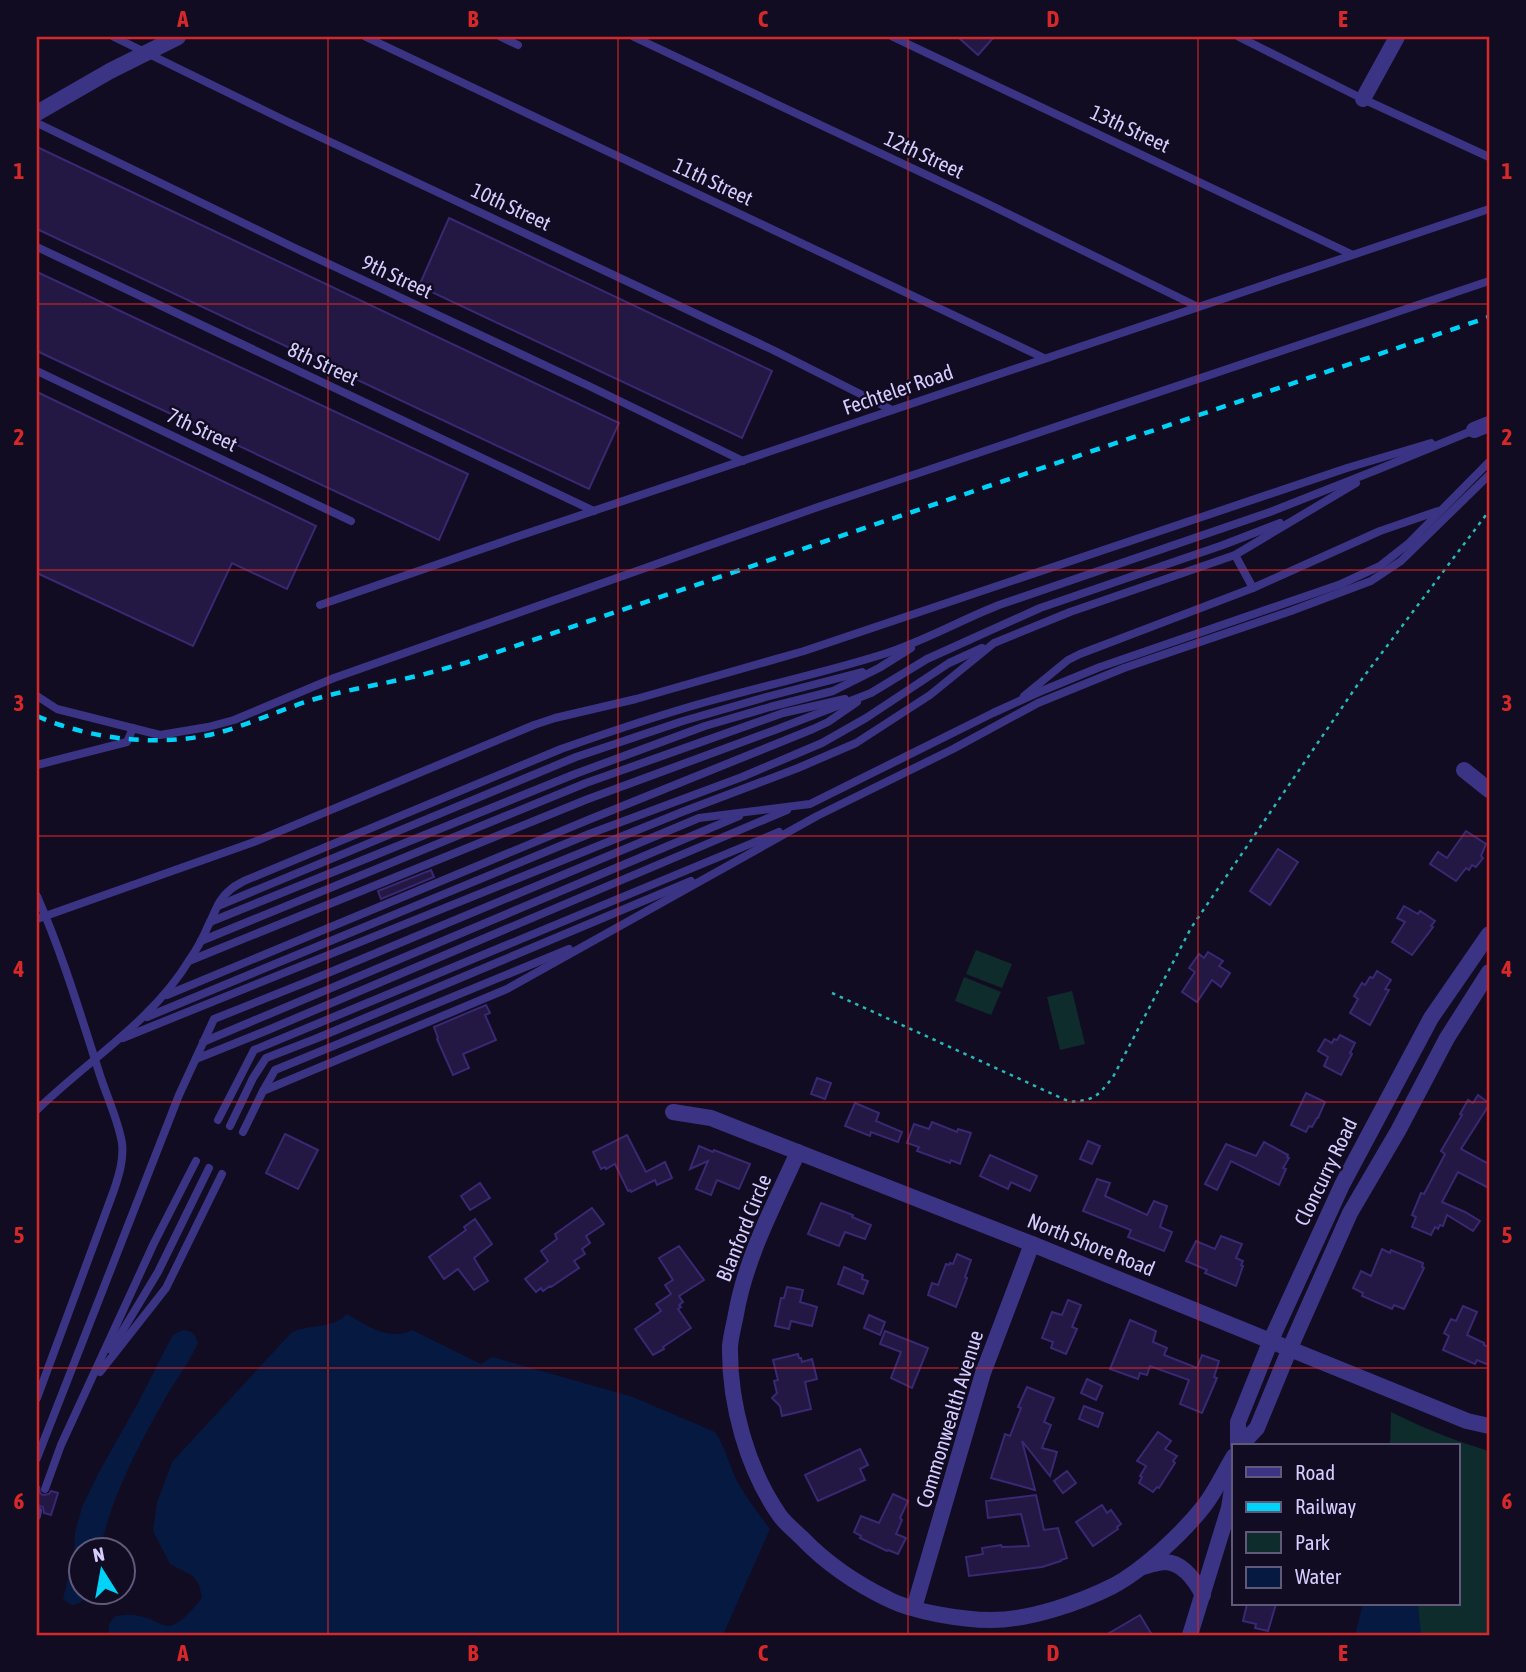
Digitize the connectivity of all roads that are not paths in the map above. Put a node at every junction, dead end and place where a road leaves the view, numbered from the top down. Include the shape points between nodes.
1 (114, 37) edge
2 (178, 37) edge
3 (366, 37) edge
4 (501, 37) edge
5 (634, 37) edge
6 (893, 37) edge
7 (1239, 37) edge
8 (1397, 37) edge
9 (518, 45) dead end
10 (146, 52) junction
11 (1363, 99) junction
12 (37, 113) edge
13 (37, 123) edge
14 (1489, 157) edge
15 (1489, 209) edge
16 (37, 247) edge
17 (1351, 254) junction
18 (1489, 281) edge
19 (1198, 307) junction
20 (1044, 359) junction
21 (37, 371) edge
22 (892, 410) junction
23 (1482, 427) edge
24 (743, 461) junction
25 (1489, 462) edge
26 (1379, 469) junction
27 (1489, 475) edge
28 (1443, 509) junction
29 (594, 511) junction
30 (1299, 515) junction
31 (352, 521) dead end
32 (1235, 555) junction
33 (1253, 589) junction
34 (320, 605) dead end
35 (926, 639) junction
36 (994, 643) junction
37 (879, 668) junction
38 (871, 693) junction
39 (37, 696) edge
40 (1017, 702) junction
41 (133, 727) junction
42 (37, 765) edge
43 (1464, 770) dead end
44 (1489, 790) edge
45 (797, 806) junction
46 (749, 812) junction
47 (817, 816) junction
48 (730, 865) junction
49 (37, 896) edge
50 (216, 907) junction
51 (41, 918) edge
52 (210, 922) junction
53 (1489, 933) edge
54 (604, 934) junction
55 (201, 941) junction
56 (189, 961) junction
57 (1489, 972) edge
58 (165, 996) junction
59 (142, 1019) junction
60 (117, 1041) junction
61 (203, 1042) junction
62 (94, 1059) junction
63 (196, 1059) junction
64 (263, 1091) junction
65 (37, 1110) edge
66 (673, 1112) dead end
67 (218, 1119) dead end
68 (230, 1126) dead end
69 (243, 1132) dead end
70 (798, 1152) junction
71 (196, 1161) dead end
72 (209, 1168) dead end
73 (222, 1174) dead end
74 (1032, 1244) junction
75 (1270, 1340) junction
76 (1290, 1348) junction
77 (91, 1382) junction
78 (37, 1398) edge
79 (1489, 1426) edge
80 (1239, 1444) edge
81 (1241, 1444) edge
82 (37, 1458) edge
83 (1232, 1459) edge
84 (1232, 1487) edge
85 (46, 1489) dead end
86 (1140, 1567) junction
87 (1203, 1595) junction
88 (914, 1608) junction
89 (1191, 1635) edge

1 - 10 lane, 10th Street
2 - 10 street
3 - 20 lane, 11th Street
4 - 9 lane
5 - 19 lane, 12th Street
6 - 17 lane, 13th Street
7 - 11 lane
8 - 11 street
10 - 12 street
10 - 22 lane, 10th Street
11 - 14 lane
13 - 24 lane, 9th Street
15 - 17 lane, Fechteler Road
16 - 29 lane, 8th Street
17 - 19 lane, Fechteler Road
18 - 41 lane via 805,511 334,678 234,720 160,735
19 - 20 lane, Fechteler Road
20 - 22 lane, Fechteler Road
21 - 31 lane, 7th Street
22 - 24 lane, Fechteler Road
23 - 26 lane
23 - 51 lane via 804,651 534,725 254,842
24 - 29 lane, Fechteler Road
25 - 28 lane
26 - 30 lane
26 - 35 lane via 1270,512 999,605
27 - 47 lane via 1401,561 1371,581 1063,692
28 - 33 lane via 1380,531
28 - 40 lane via 1395,555 1362,575 1100,667
29 - 34 lane, Fechteler Road
30 - 32 lane
30 - 38 lane via 1040,608 927,659
32 - 33 lane
32 - 36 lane
33 - 40 lane via 1080,654
35 - 37 lane
35 - 50 lane via 714,699 561,749 244,881 228,891
36 - 59 lane via 949,663 822,743
36 - 60 lane via 930,695 845,748
37 - 50 lane via 766,697 576,757
37 - 52 lane via 833,691 705,726 575,774
38 - 55 lane via 783,713 586,782
38 - 56 lane via 588,799
38 - 58 lane via 813,729
39 - 41 lane via 57,709
40 - 45 lane via 810,804
41 - 42 lane via 127,742
43 - 44 street
45 - 46 lane
45 - 63 lane
46 - 61 lane
46 - 61 lane via 699,818 214,1020
47 - 48 lane
47 - 67 lane via 254,1050
48 - 54 lane
48 - 68 lane via 266,1058
49 - 51 lane
50 - 52 lane
51 - 62 lane via 80,1011
52 - 55 lane
53 - 75 street, Cloncurry Road via 1431,1018 1380,1112
54 - 64 lane via 507,989
54 - 64 lane via 275,1070
55 - 56 lane
56 - 58 lane
57 - 76 street, Cloncurry Road via 1350,1213
58 - 59 lane
59 - 60 lane
60 - 62 lane
61 - 63 lane
62 - 65 lane
62 - 78 lane via 123,1155
63 - 82 lane
64 - 69 lane
66 - 70 street, North Shore Road via 711,1118
70 - 74 street, North Shore Road
70 - 88 street, Blanford Circle via 750,1258 730,1344 742,1439 780,1517 838,1569 890,1600
71 - 77 lane
72 - 77 lane via 158,1272
73 - 77 lane via 166,1288
74 - 75 street, North Shore Road
74 - 88 street, Commonwealth Avenue via 983,1373
75 - 76 street, North Shore Road
75 - 80 street, Cloncurry Road via 1238,1422
76 - 79 street, North Shore Road
76 - 81 street, Cloncurry Road via 1257,1428
77 - 85 lane
83 - 86 street, Blanford Circle via 1205,1505
84 - 87 street
86 - 87 street via 1166,1562 1178,1566
86 - 88 street, Blanford Circle via 1088,1597 1022,1616 962,1618
87 - 89 street

